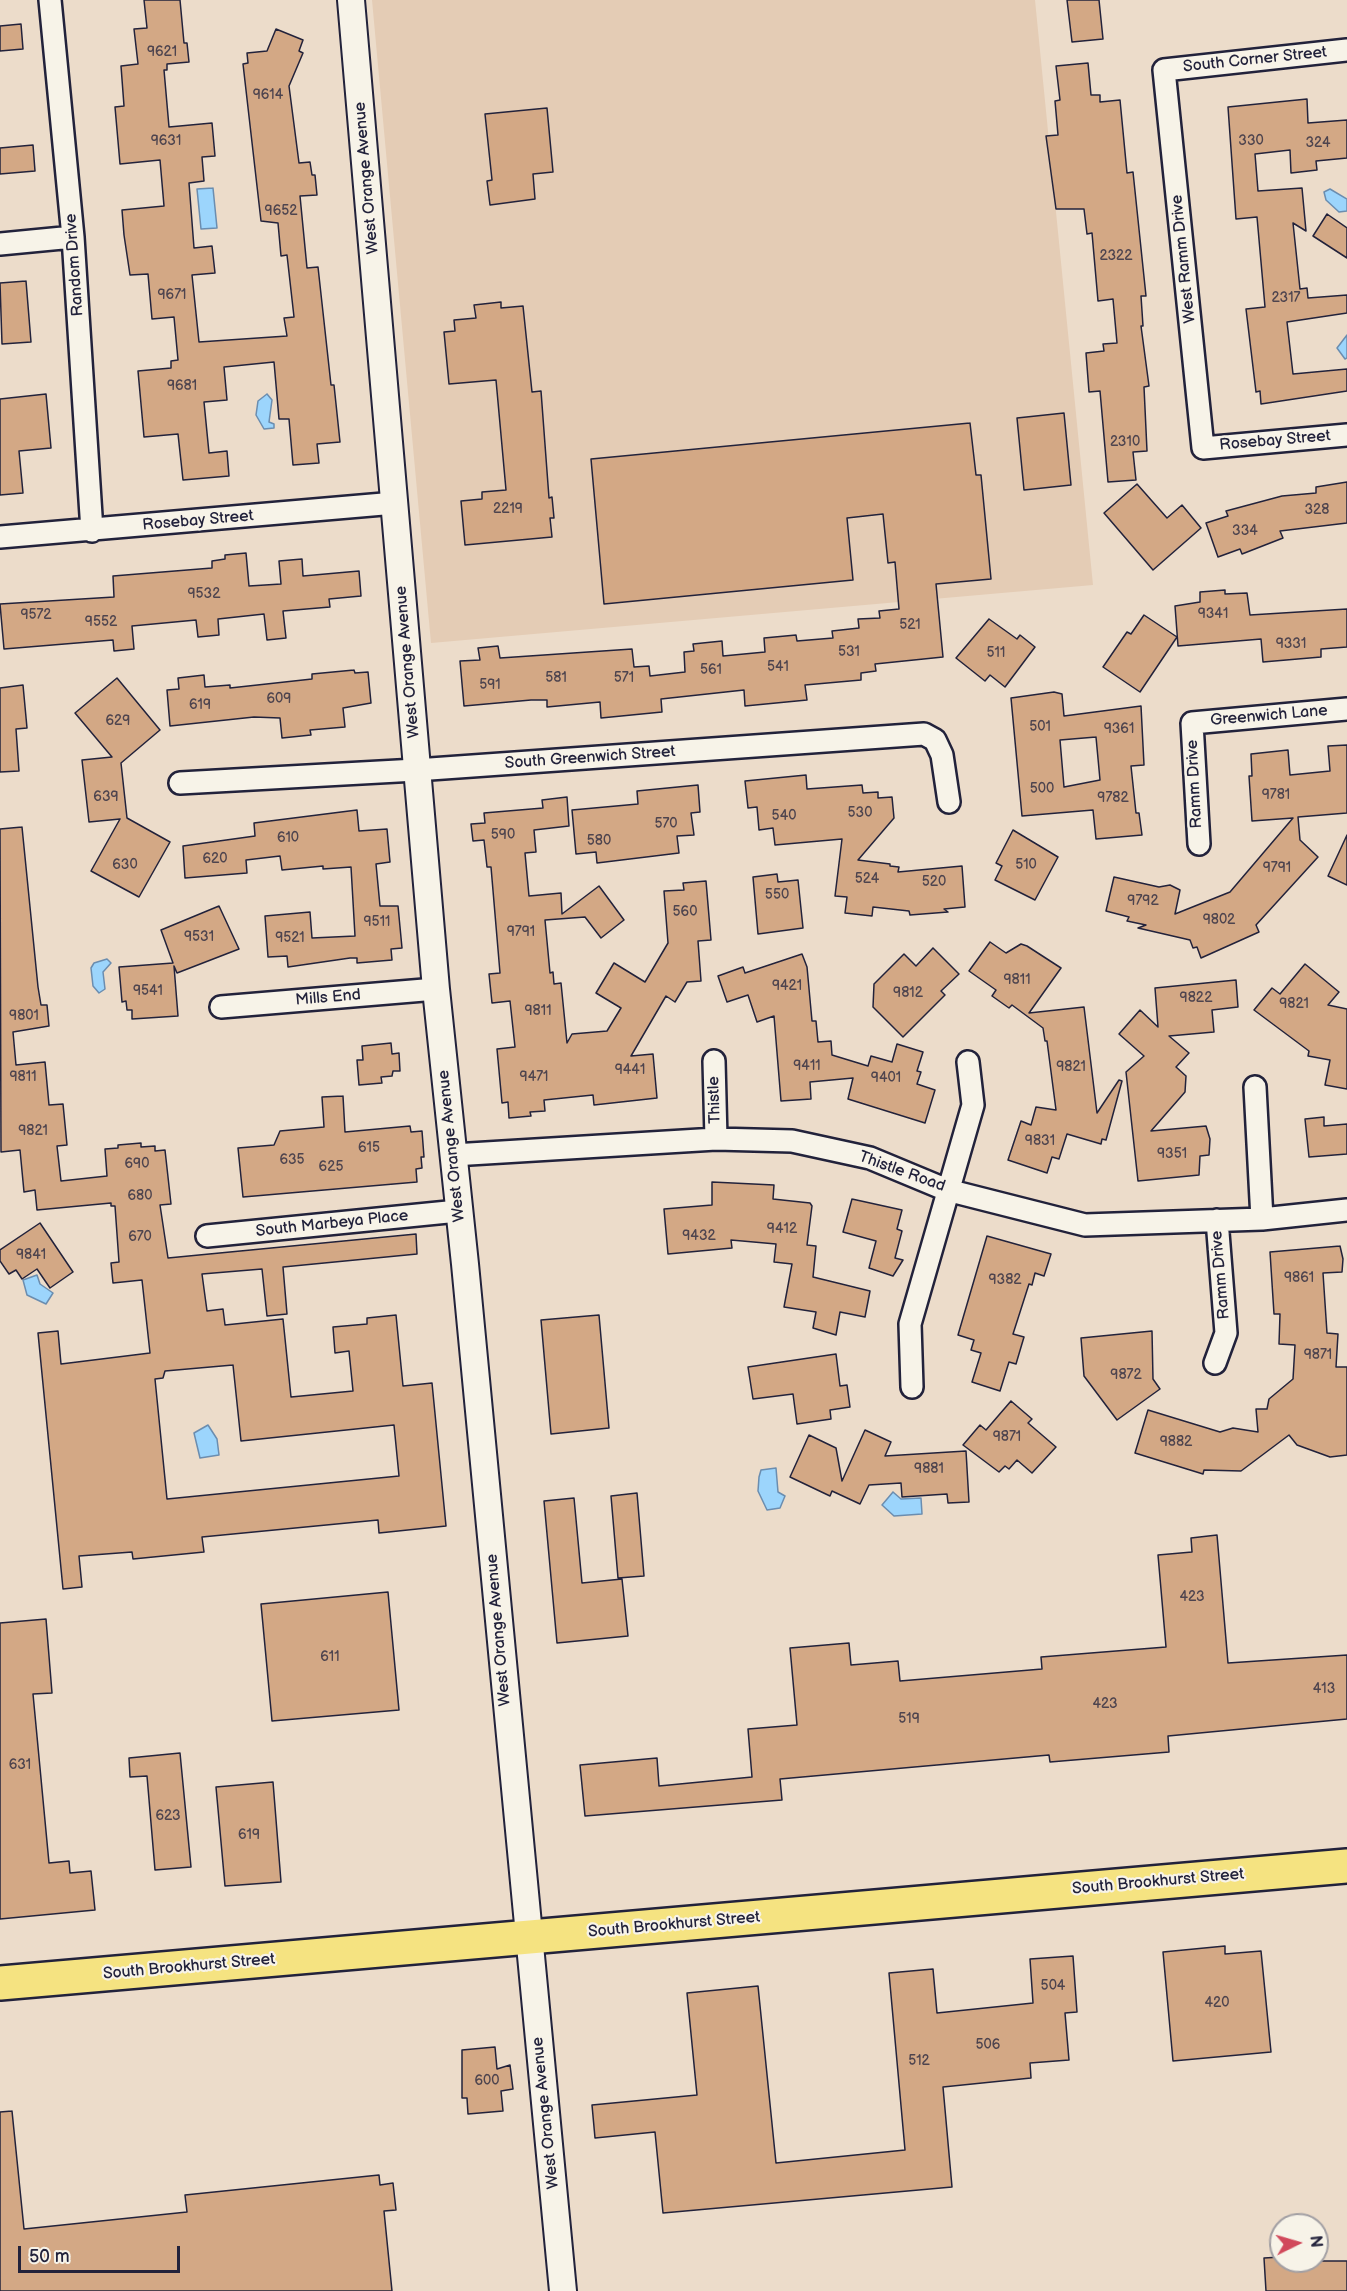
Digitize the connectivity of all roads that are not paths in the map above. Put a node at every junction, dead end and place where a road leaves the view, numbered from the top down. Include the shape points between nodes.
1 (50, 0) edge
2 (351, 0) edge
3 (1347, 51) edge
4 (1164, 69) joint
5 (73, 237) junction
6 (0, 243) edge
7 (1347, 435) edge
8 (1203, 448) joint
9 (395, 503) junction
10 (92, 531) junction
11 (0, 537) edge
12 (1347, 709) edge
13 (1192, 723) joint
14 (416, 770) junction
15 (180, 783) dead end
16 (949, 802) dead end
17 (1199, 844) dead end
18 (436, 989) junction
19 (221, 1007) dead end
20 (714, 1061) dead end
21 (968, 1062) dead end
22 (1256, 1087) dead end
23 (716, 1138) junction
24 (453, 1155) junction
25 (947, 1190) junction
26 (1347, 1210) edge
27 (458, 1212) junction
28 (1262, 1219) junction
29 (1217, 1220) junction
30 (207, 1236) dead end
31 (1215, 1363) dead end
32 (912, 1387) dead end
33 (1347, 1866) edge
34 (528, 1938) junction
35 (0, 1983) edge
36 (563, 2291) edge

1 - 5 street, Random Drive
2 - 9 street, West Orange Avenue
3 - 4 street, South Corner Street
4 - 8 street, West Ramm Drive
5 - 6 street
5 - 10 street, Random Drive
7 - 8 street, Rosebay Street
9 - 10 street, Rosebay Street
9 - 14 street, West Orange Avenue
10 - 11 street, Rosebay Street
12 - 13 street, Greenwich Lane
13 - 17 street, Ramm Drive
14 - 15 street, South Greenwich Street
14 - 16 street, South Greenwich Street via 924,734 935,740 942,755
14 - 18 street, West Orange Avenue
18 - 19 street, Mills End
18 - 24 street, West Orange Avenue
20 - 23 street, Thistle
21 - 25 street via 973,1105
22 - 28 street
23 - 24 street, Thistle Road
23 - 25 street, Thistle Road via 792,1141 870,1158
24 - 27 street, West Orange Avenue
25 - 29 street, Thistle Road via 1085,1225
25 - 32 street via 910,1324
26 - 28 street, Thistle Road
27 - 30 street, South Marbeya Place
27 - 34 street, West Orange Avenue
28 - 29 street, Thistle Road
29 - 31 street, Ramm Drive via 1226,1333
33 - 34 main road, South Brookhurst Street
34 - 35 main road, South Brookhurst Street
34 - 36 street, West Orange Avenue

